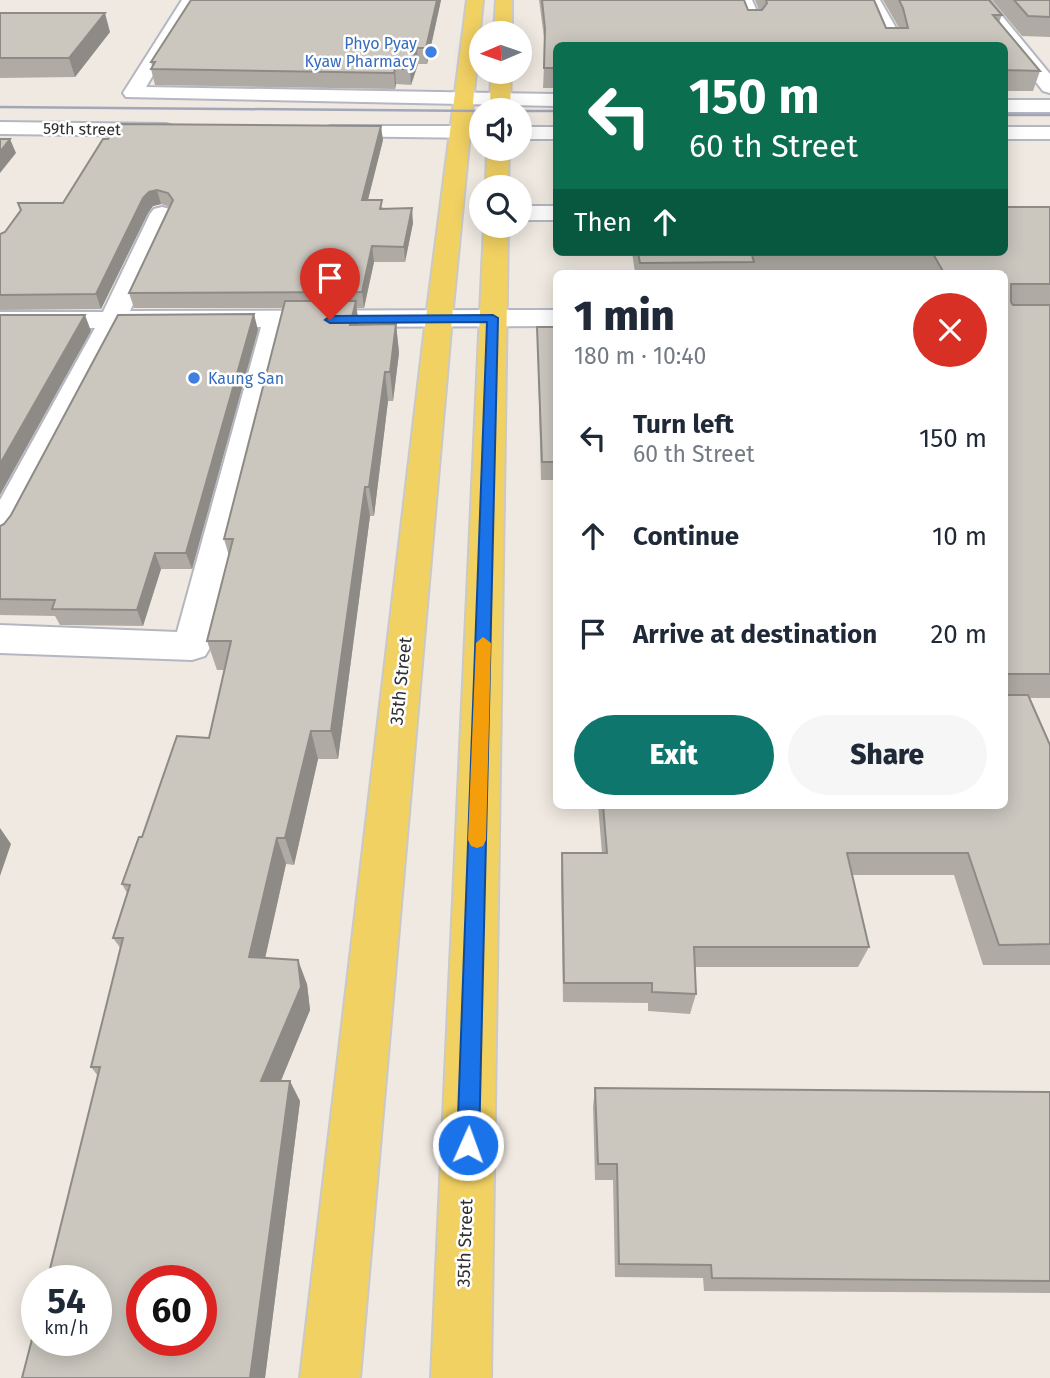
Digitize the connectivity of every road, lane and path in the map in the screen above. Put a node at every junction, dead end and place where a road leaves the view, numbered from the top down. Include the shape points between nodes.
1 (190, 0) edge
2 (475, 0) edge
3 (504, 0) edge
4 (744, 0) edge
5 (872, 0) edge
6 (980, 0) edge
7 (503, 21) edge
8 (753, 23) edge
9 (891, 42) edge
10 (1050, 87) edge
11 (463, 98) junction
12 (469, 99) edge
13 (553, 100) edge
14 (532, 102) edge
15 (1008, 106) edge
16 (1050, 106) edge
17 (469, 127) edge
18 (0, 128) edge
19 (190, 130) edge
20 (313, 131) edge
21 (469, 132) edge
22 (532, 133) edge
23 (553, 133) edge
24 (1008, 133) edge
25 (1050, 133) edge
26 (469, 138) edge
27 (532, 213) edge
28 (553, 213) edge
29 (162, 214) dead end
30 (496, 238) edge
31 (439, 318) junction
32 (493, 318) junction
33 (553, 318) edge
34 (0, 320) edge
35 (112, 321) junction
36 (276, 321) junction
37 (0, 530) edge
38 (0, 639) edge
39 (330, 1378) edge
40 (461, 1378) edge

1 - 11 street via 133,93
2 - 11 main road, 35th Street
3 - 7 main road
4 - 8 street
5 - 9 street
6 - 10 street
11 - 12 street
11 - 17 main road, 35th Street
13 - 14 street
15 - 16 street
18 - 19 street, 59th street
20 - 21 street
22 - 23 street
24 - 25 street
26 - 31 main road, 35th Street
27 - 28 street
29 - 35 street
30 - 32 main road, 35th Street
31 - 32 street
31 - 36 street
31 - 39 main road, 35th Street
32 - 33 street
32 - 40 main road, 35th Street
34 - 35 street
35 - 36 street
35 - 37 street
36 - 38 street via 192,646

